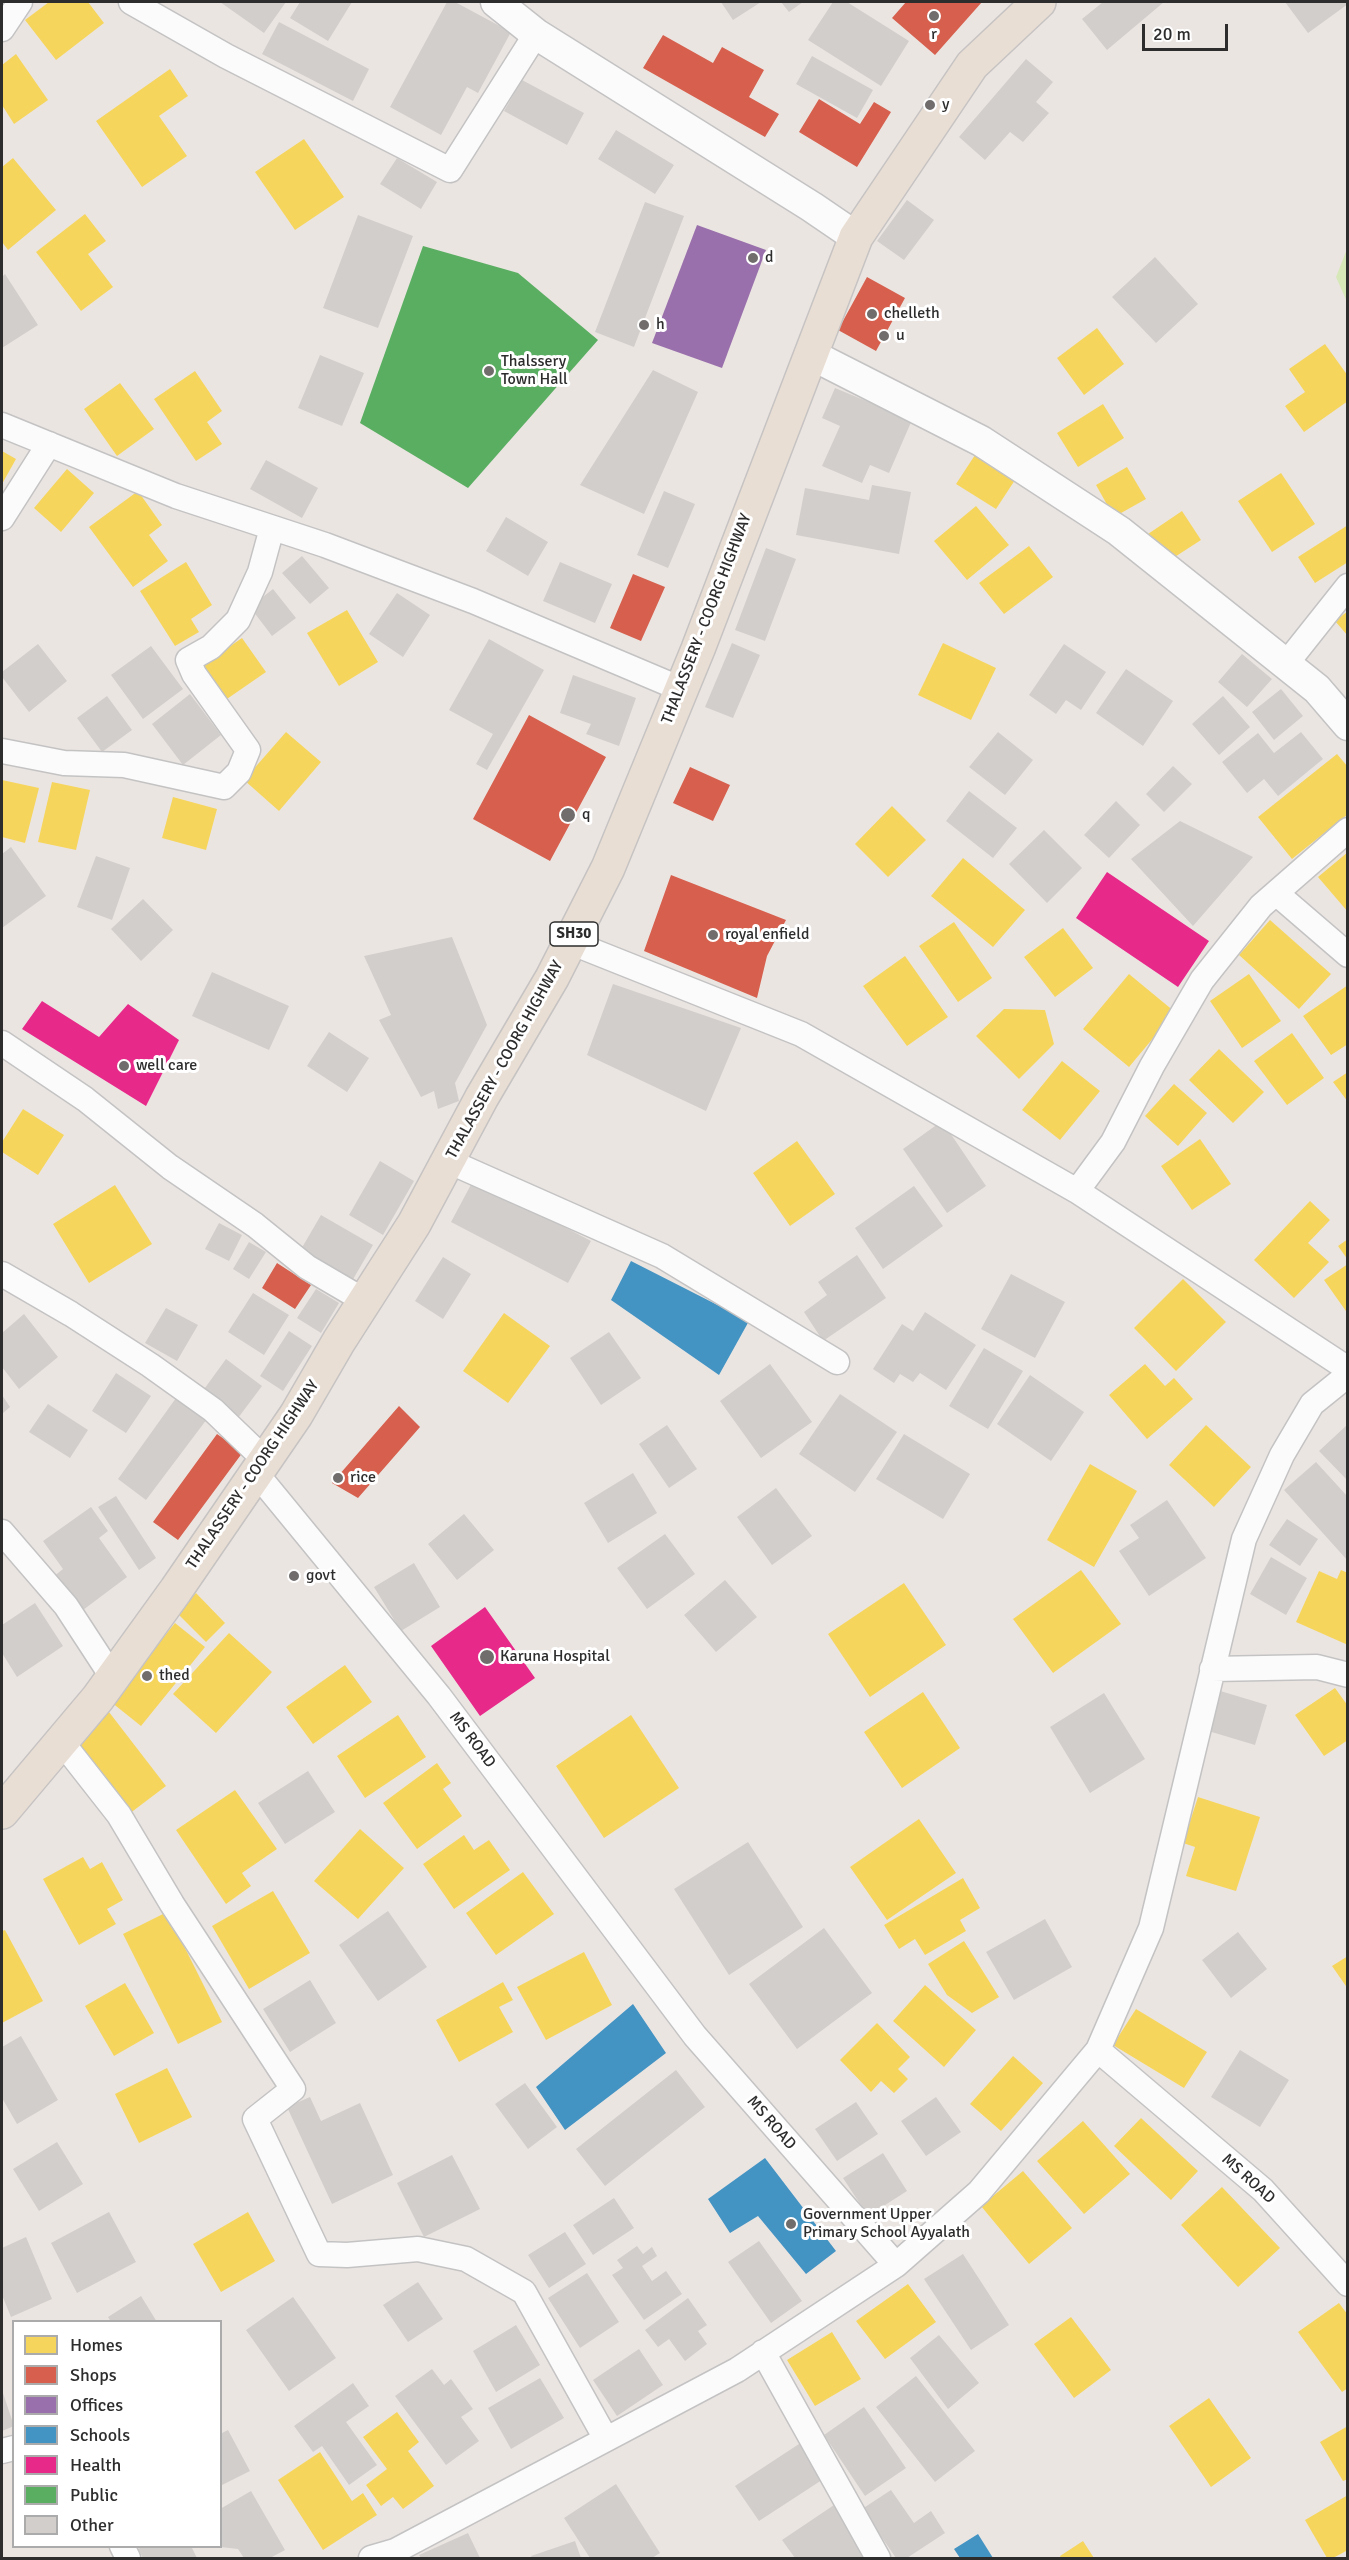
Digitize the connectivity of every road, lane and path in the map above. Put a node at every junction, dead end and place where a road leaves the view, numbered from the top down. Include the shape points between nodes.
1 (20, 2) edge
2 (131, 2) edge
3 (496, 2) edge
4 (1039, 2) edge
5 (2, 29) edge
6 (536, 34) junction
7 (856, 237) junction
8 (810, 354) junction
9 (2, 425) edge
10 (50, 444) junction
11 (2, 518) edge
12 (272, 528) junction
13 (1347, 586) edge
14 (1286, 664) junction
15 (681, 689) junction
16 (1347, 725) edge
17 (2, 751) edge
18 (1347, 830) edge
19 (1276, 893) junction
20 (570, 942) junction
21 (1347, 955) edge
22 (2, 1043) edge
23 (448, 1161) junction
24 (1077, 1191) junction
25 (2, 1274) edge
26 (365, 1301) junction
27 (837, 1362) dead end
28 (1347, 1368) edge
29 (1347, 1375) edge
30 (261, 1467) junction
31 (2, 1532) edge
32 (1212, 1669) junction
33 (1347, 1675) edge
34 (113, 1678) junction
35 (61, 1742) junction
36 (2, 1812) edge
37 (1098, 2049) junction
38 (896, 2265) junction
39 (1347, 2284) edge
40 (763, 2352) junction
41 (606, 2439) junction
42 (375, 2558) edge
43 (878, 2559) edge

1 - 5 street
2 - 6 street via 226,56 450,170
3 - 6 street
4 - 7 main road, THALASSERY - COORG HIGHWAY / SH30 via 972,65
6 - 7 street
7 - 8 main road, THALASSERY - COORG HIGHWAY / SH30
8 - 14 street via 981,441 1119,531
8 - 15 main road, THALASSERY - COORG HIGHWAY / SH30
9 - 10 street
10 - 11 street
10 - 12 street via 176,496
12 - 15 street via 473,601
12 - 17 street via 260,572 238,620 211,647 188,660 248,750 239,772 224,788 124,765 64,763
13 - 14 street
14 - 16 street via 1317,689
15 - 20 main road, THALASSERY - COORG HIGHWAY / SH30 via 608,868
18 - 19 street
19 - 21 street
19 - 24 street via 1261,906 1202,980 1113,1142
20 - 23 main road, THALASSERY - COORG HIGHWAY / SH30
20 - 24 street via 801,1034
22 - 26 street via 85,1100 308,1267
23 - 26 main road, THALASSERY - COORG HIGHWAY / SH30
23 - 27 street via 662,1256
24 - 28 street
25 - 30 street, MS ROAD via 71,1314 213,1410
26 - 30 main road, THALASSERY - COORG HIGHWAY / SH30
29 - 32 street via 1312,1404 1282,1455 1244,1539
30 - 34 main road, THALASSERY - COORG HIGHWAY / SH30
30 - 38 street, MS ROAD via 696,2036
31 - 34 street via 66,1606
32 - 33 street via 1317,1666
32 - 37 street via 1151,1928
34 - 35 main road, THALASSERY - COORG HIGHWAY / SH30
35 - 36 main road, THALASSERY - COORG HIGHWAY / SH30
35 - 41 street via 119,1815 293,2089 255,2119 319,2254 418,2249 466,2259 524,2292
37 - 38 street via 979,2192
37 - 39 street, MS ROAD via 1263,2190
38 - 40 street
40 - 41 street
40 - 43 street
41 - 42 street

